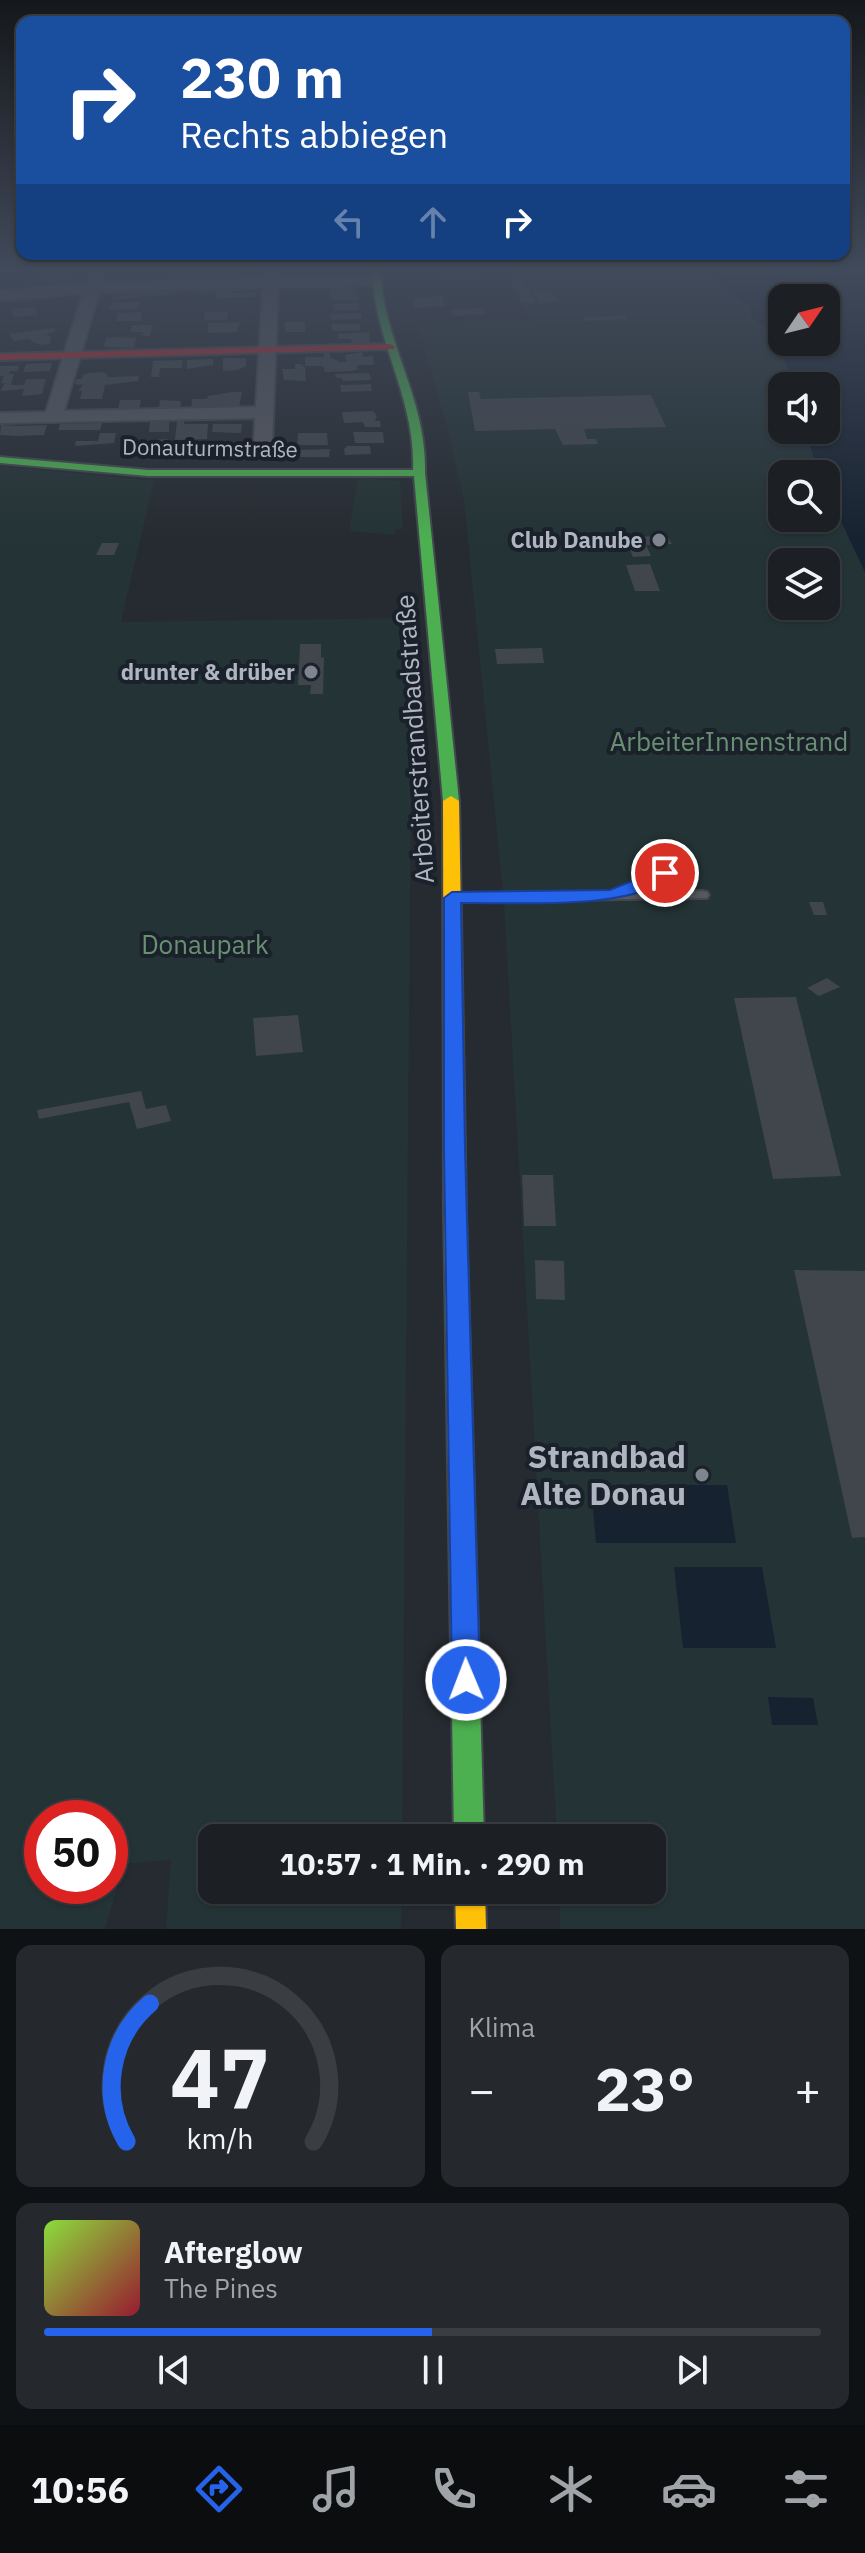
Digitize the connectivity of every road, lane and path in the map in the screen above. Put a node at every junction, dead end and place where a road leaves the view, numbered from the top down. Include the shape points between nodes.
1 (71, 360) edge
2 (265, 360) edge
3 (394, 360) edge
4 (264, 412) junction
5 (0, 418) edge
6 (53, 418) junction
7 (263, 444) dead end
8 (0, 460) edge
9 (419, 473) junction
10 (682, 863) dead end
11 (611, 895) junction
12 (702, 895) dead end
13 (452, 898) junction
14 (469, 1824) edge
15 (470, 1904) edge
16 (471, 1929) edge

1 - 6 street
2 - 4 street
3 - 9 main road, Arbeiterstrandbadstraße via 422,442
4 - 6 street
4 - 7 street
5 - 6 street
8 - 9 main road, Donauturmstraße via 167,473
9 - 13 main road, Arbeiterstrandbadstraße via 452,815
10 - 11 lane via 649,883
11 - 12 lane
11 - 13 lane
13 - 14 main road, Arbeiterstrandbadstraße
15 - 16 main road

